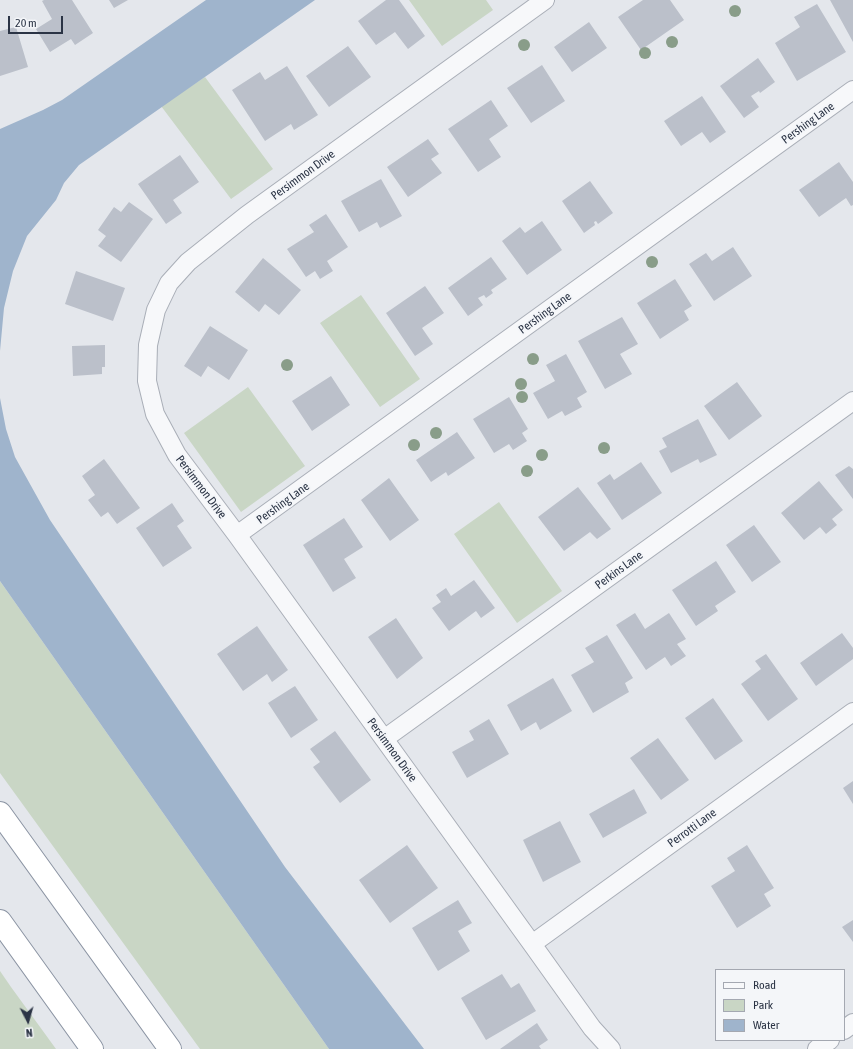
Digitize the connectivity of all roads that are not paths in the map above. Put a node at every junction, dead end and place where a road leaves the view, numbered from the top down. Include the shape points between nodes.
1 (545, 0) edge
2 (853, 90) edge
3 (853, 401) edge
4 (237, 535) junction
5 (853, 712) edge
6 (384, 739) junction
7 (0, 813) edge
8 (0, 921) edge
9 (532, 944) junction
10 (853, 1023) edge
11 (845, 1029) edge
12 (829, 1041) edge
13 (92, 1049) edge
14 (170, 1049) edge
15 (611, 1049) edge
16 (818, 1049) edge

1 - 4 street, Persimmon Drive via 197,253 169,283 156,310 148,345 147,375 151,402 177,455
2 - 4 street, Pershing Lane
3 - 6 street, Perkins Lane
4 - 6 street, Persimmon Drive
5 - 9 street, Perrotti Lane
6 - 9 street, Persimmon Drive
7 - 14 highway
8 - 13 highway
9 - 15 street, Persimmon Drive via 592,1028
10 - 11 street
12 - 16 street

